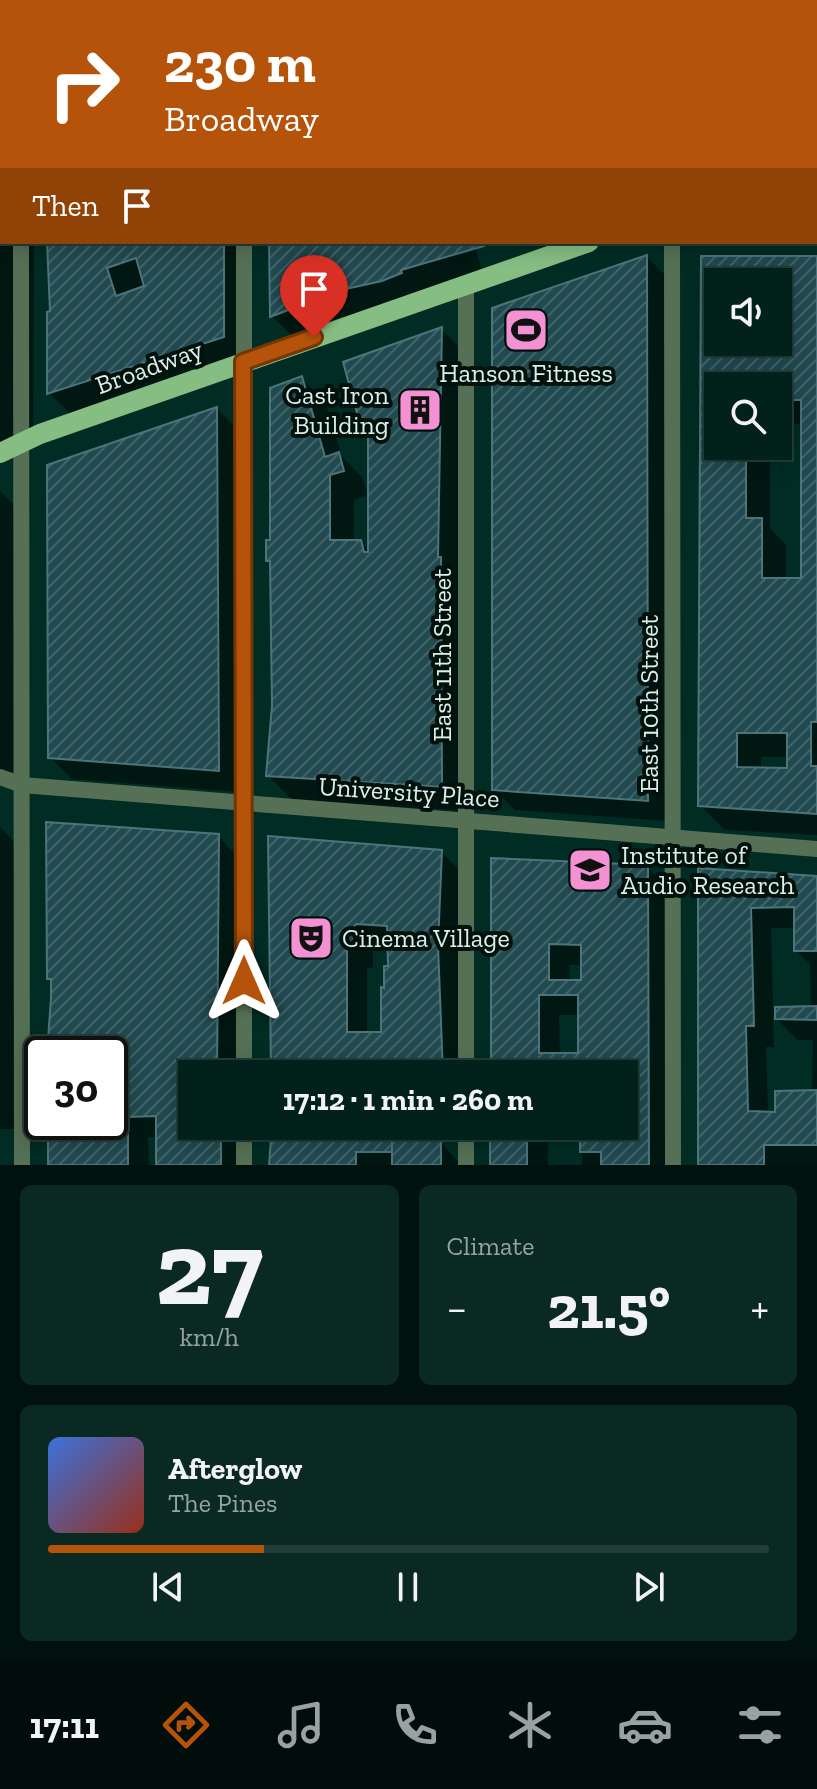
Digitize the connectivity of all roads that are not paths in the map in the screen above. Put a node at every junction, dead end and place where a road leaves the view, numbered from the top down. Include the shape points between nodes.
1 (21, 244) edge
2 (244, 244) edge
3 (583, 244) edge
4 (672, 244) edge
5 (466, 285) junction
6 (243, 362) junction
7 (22, 442) junction
8 (0, 453) edge
9 (0, 777) edge
10 (22, 785) junction
11 (243, 804) junction
12 (466, 820) junction
13 (673, 836) junction
14 (817, 849) edge
15 (244, 1060) edge
16 (466, 1060) edge
17 (244, 1140) edge
18 (466, 1140) edge
19 (22, 1165) edge
20 (244, 1165) edge
21 (466, 1165) edge
22 (673, 1165) edge

1 - 7 street
2 - 6 street
3 - 5 main road, Broadway
4 - 13 street, East 10th Street
5 - 6 main road, Broadway
5 - 12 street, East 11th Street
6 - 7 main road, Broadway
6 - 11 street
7 - 8 main road, Broadway
7 - 10 street
9 - 10 street, University Place
10 - 11 street, University Place
10 - 19 street
11 - 12 street, University Place
11 - 15 street
12 - 13 street, University Place
12 - 16 street, East 11th Street
13 - 14 street, University Place
13 - 22 street, East 10th Street
17 - 20 street
18 - 21 street

